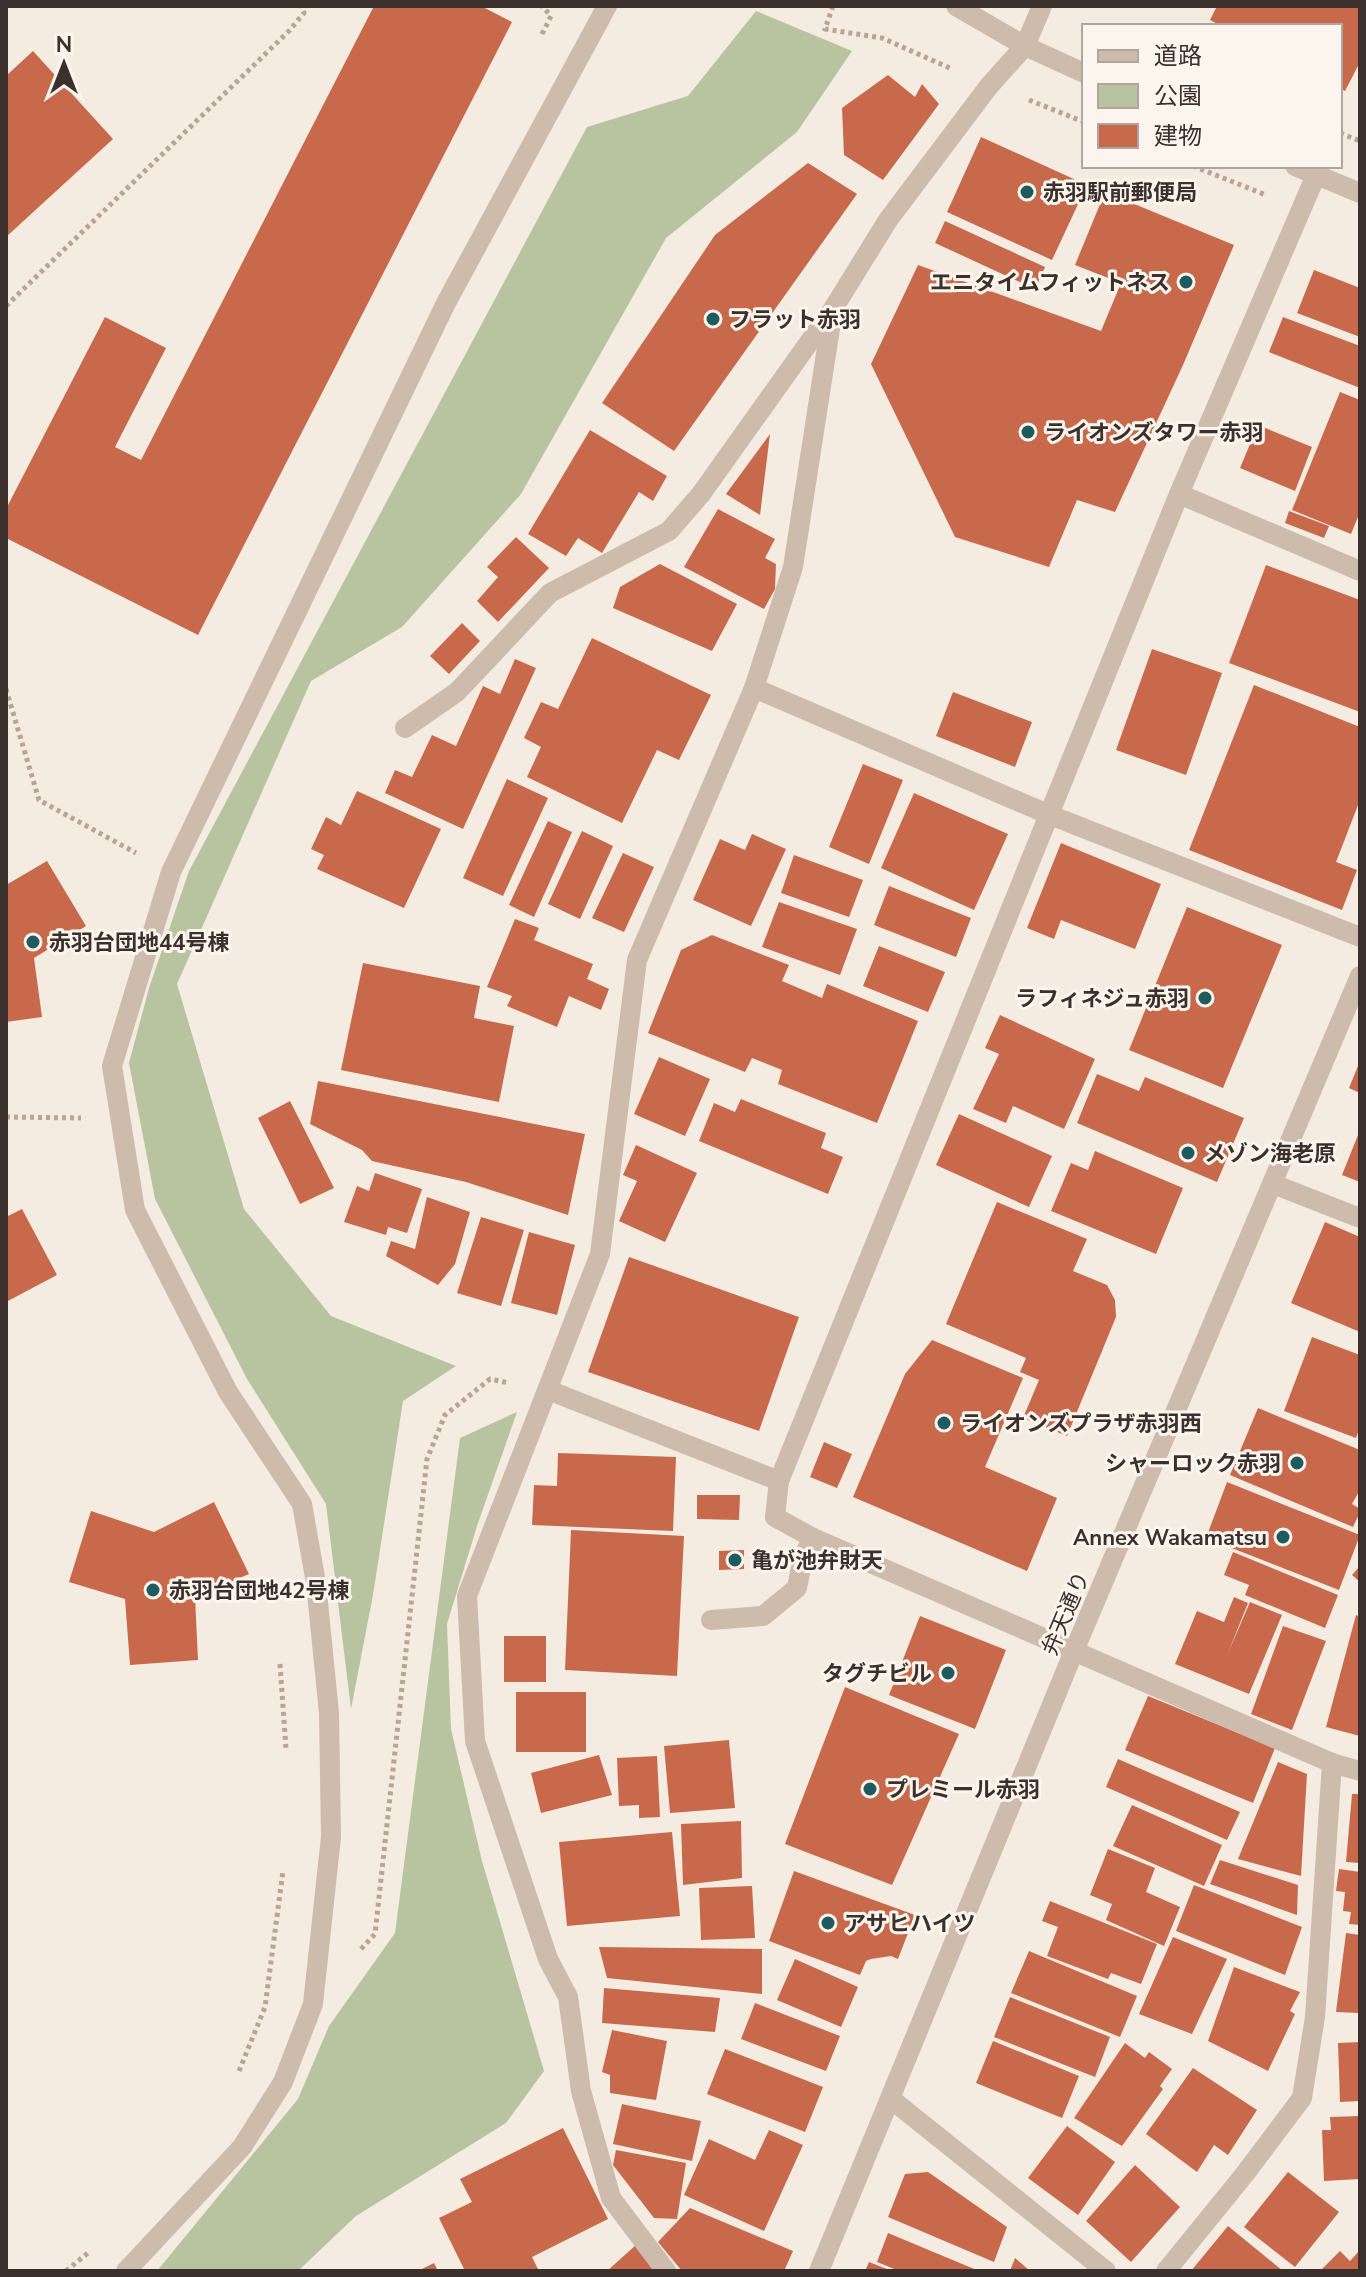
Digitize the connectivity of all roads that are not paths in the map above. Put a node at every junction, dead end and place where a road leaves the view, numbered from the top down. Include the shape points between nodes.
1 (607, 6) edge
2 (956, 6) edge
3 (1042, 6) edge
4 (1025, 46) junction
5 (1082, 72) edge
6 (1300, 168) edge
7 (1316, 175) junction
8 (1360, 193) edge
9 (833, 309) junction
10 (1179, 494) junction
11 (1360, 571) edge
12 (754, 688) junction
13 (405, 728) dead end
14 (1050, 815) junction
15 (1360, 937) edge
16 (1360, 976) edge
17 (1273, 1184) junction
18 (1360, 1218) edge
19 (548, 1390) junction
20 (779, 1481) junction
21 (813, 1538) junction
22 (711, 1620) dead end
23 (1074, 1651) junction
24 (1332, 1763) junction
25 (1360, 1771) edge
26 (891, 2099) junction
27 (126, 2271) edge
28 (666, 2271) edge
29 (819, 2271) edge
30 (1106, 2271) edge
31 (1166, 2271) edge

1 - 27 street via 446,303 171,872 112,1066 135,1210 228,1392 302,1504 329,1713 331,1837 313,2004 283,2082 242,2147
2 - 4 street
3 - 4 street
4 - 5 street
4 - 9 street via 888,220
6 - 7 street
7 - 8 street
7 - 10 street
9 - 12 street via 793,567
9 - 13 street via 669,531 550,593 457,692
10 - 11 street
10 - 14 street
12 - 14 street
12 - 19 street via 637,960 600,1254
14 - 15 street
14 - 20 street
16 - 17 street, 弁天通り
17 - 18 street
17 - 23 street, 弁天通り
19 - 20 street
19 - 28 street via 467,1596 475,1741 548,1959 568,1997 581,2091 611,2198
20 - 21 street via 775,1517
21 - 22 street via 797,1588 763,1616
21 - 23 street
23 - 24 street
23 - 26 street, 弁天通り
24 - 25 street
24 - 31 street via 1315,2017 1302,2098
26 - 29 street, 弁天通り
26 - 30 street

